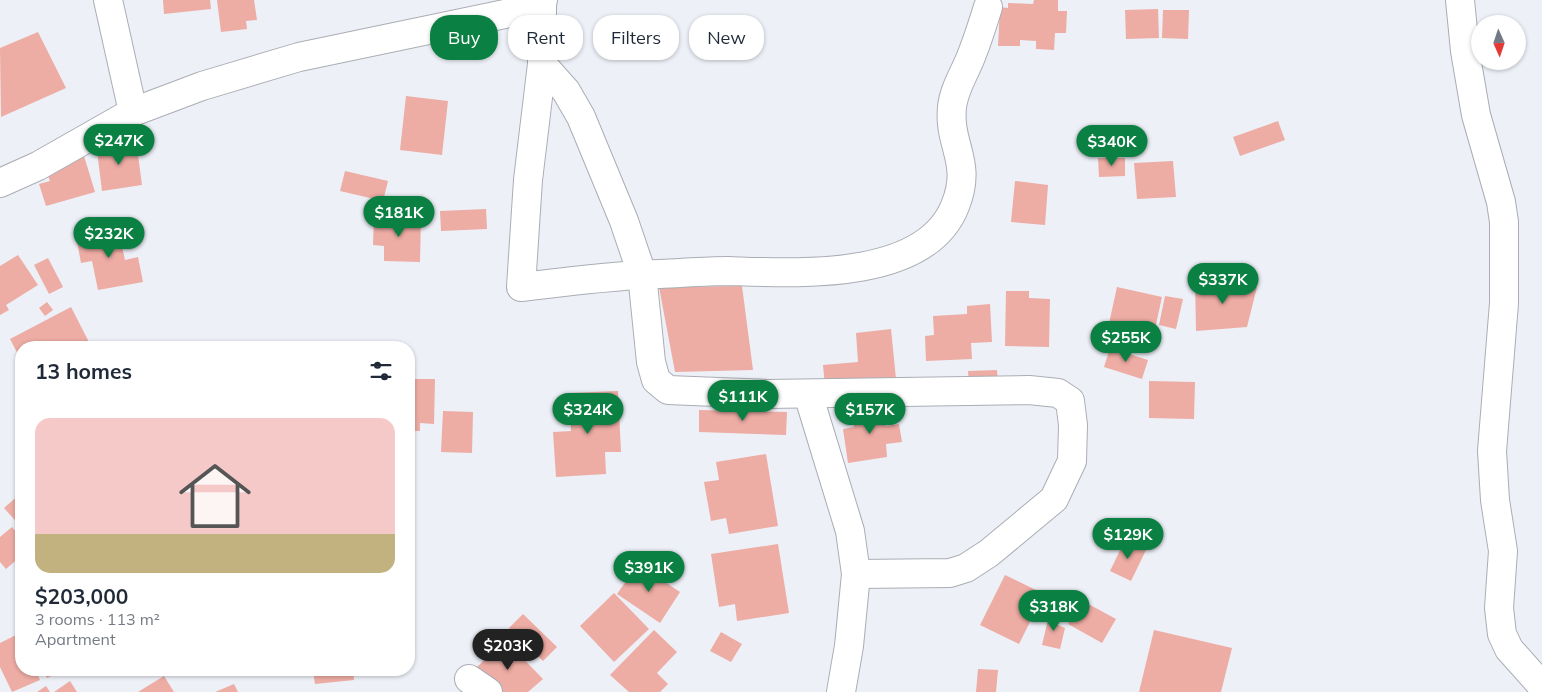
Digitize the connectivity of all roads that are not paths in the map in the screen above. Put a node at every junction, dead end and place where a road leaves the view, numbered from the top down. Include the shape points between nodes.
1 (108, 0) edge
2 (1460, 0) edge
3 (543, 1) edge
4 (988, 7) dead end
5 (542, 64) junction
6 (133, 112) junction
7 (0, 183) edge
8 (642, 274) junction
9 (808, 394) junction
10 (856, 574) junction
11 (1542, 686) edge
12 (848, 690) edge

1 - 6 street
2 - 11 street via 1476,115 1504,222 1504,303 1492,451 1503,551 1499,608 1502,634 1509,649
3 - 5 street
3 - 6 street via 519,11 299,57 202,86
4 - 8 street via 952,107 954,133 963,164 962,184 954,208 938,232 917,248 891,260 844,270
5 - 8 street via 566,91 591,137
5 - 8 street via 528,180 521,287
6 - 7 street via 38,166
8 - 9 street via 650,362 656,380 668,390 716,394
9 - 10 street via 850,531
9 - 10 street via 1029,390 1058,393 1070,401 1072,461 1054,499 989,554 966,568 950,573
10 - 12 street

